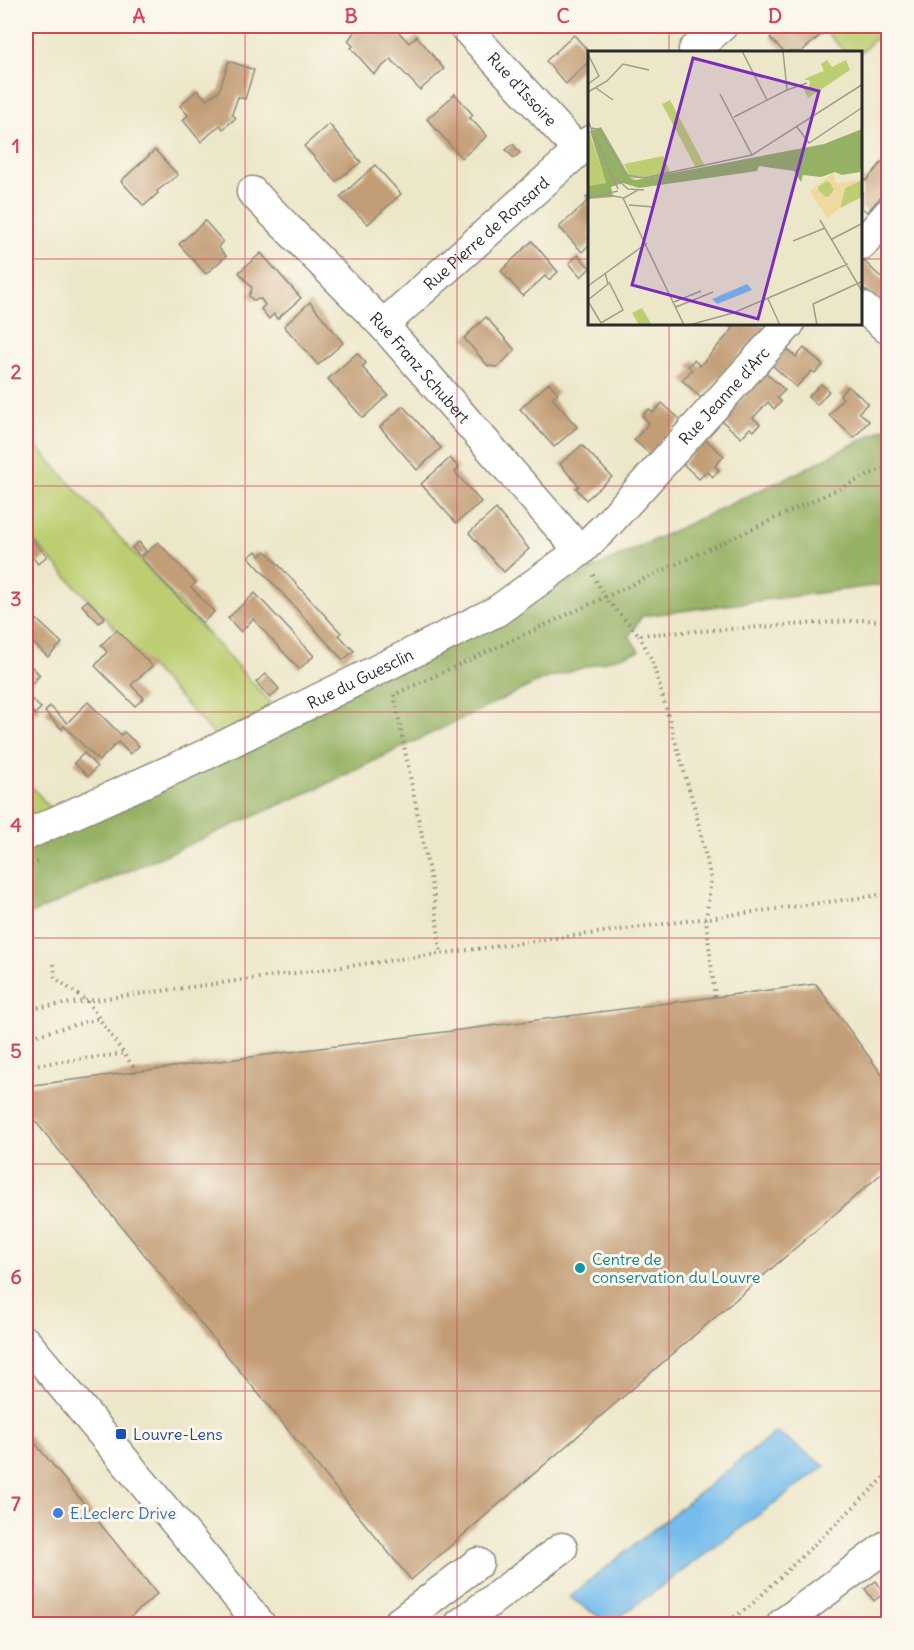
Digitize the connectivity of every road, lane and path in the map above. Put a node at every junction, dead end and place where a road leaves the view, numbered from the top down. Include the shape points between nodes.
1 (464, 26) edge
2 (722, 26) edge
3 (690, 43) edge
4 (585, 146) edge
5 (252, 192) dead end
6 (888, 214) edge
7 (863, 242) edge
8 (863, 309) edge
9 (383, 326) junction
10 (787, 326) edge
11 (888, 329) edge
12 (888, 466) edge
13 (658, 469) joint
14 (580, 551) junction
15 (606, 599) junction
16 (888, 621) edge
17 (639, 635) junction
18 (394, 695) junction
19 (383, 700) dead end
20 (26, 835) edge
21 (47, 858) dead end
22 (26, 868) edge
23 (888, 894) edge
24 (706, 920) junction
25 (441, 954) junction
26 (54, 964) dead end
27 (715, 997) dead end
28 (87, 1000) junction
29 (26, 1009) edge
30 (100, 1018) junction
31 (26, 1038) edge
32 (122, 1054) junction
33 (26, 1066) edge
34 (135, 1071) dead end
35 (26, 1342) edge
36 (888, 1474) edge
37 (888, 1545) edge
38 (562, 1548) dead end
39 (478, 1563) dead end
40 (260, 1624) edge
41 (397, 1624) edge
42 (460, 1624) edge
43 (724, 1624) edge
44 (782, 1624) edge

1 - 4 street, Rue d'Issoire
2 - 3 street
4 - 9 street, Rue Pierre de Ronsard
5 - 9 street, Rue Franz Schubert
6 - 7 street
8 - 11 street
9 - 14 street, Rue Franz Schubert
10 - 13 street, Rue Jeanne d'Arc
12 - 15 path
13 - 14 street, Rue du Guesclin
14 - 15 path
14 - 20 street, Rue du Guesclin via 497,611 207,753
15 - 17 path
15 - 18 path
16 - 17 path
17 - 24 path via 652,660 696,813 711,879
18 - 19 path
18 - 25 path via 434,897
21 - 22 path
23 - 24 path
24 - 25 path
24 - 27 path
25 - 28 path
26 - 28 path via 55,978
28 - 29 path
28 - 30 path
30 - 31 path
30 - 32 path
32 - 33 path
32 - 34 path
35 - 40 street
36 - 43 path via 749,1608
37 - 44 street
38 - 42 street
39 - 41 street

